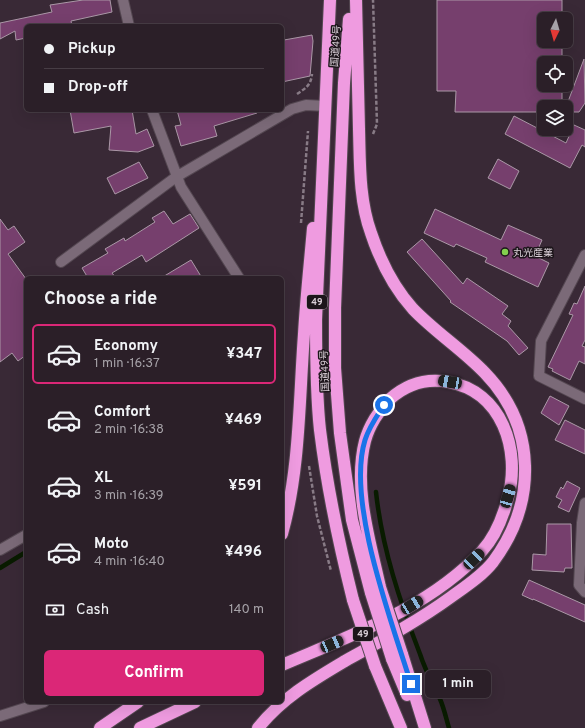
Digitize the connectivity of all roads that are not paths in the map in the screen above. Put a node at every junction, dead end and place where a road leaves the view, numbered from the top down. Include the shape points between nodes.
1 (123, 0) edge
2 (330, 0) edge
3 (350, 0) edge
4 (356, 0) edge
5 (129, 24) edge
6 (325, 106) junction
7 (153, 112) edge
8 (176, 177) junction
9 (585, 255) edge
10 (61, 262) dead end
11 (237, 276) edge
12 (585, 399) edge
13 (585, 503) edge
14 (284, 527) edge
15 (24, 536) edge
16 (0, 550) edge
17 (376, 590) junction
18 (585, 592) edge
19 (397, 657) junction
20 (284, 664) edge
21 (284, 702) edge
22 (38, 704) edge
23 (135, 704) edge
24 (190, 704) edge
25 (282, 704) edge
26 (0, 716) edge
27 (100, 728) edge
28 (140, 728) edge
29 (258, 728) edge
30 (401, 728) edge
31 (422, 728) edge
32 (425, 728) edge

1 - 5 street
2 - 6 highway, 国道49号 / 49
3 - 17 highway, 国道49号 / 49 via 344,83 335,368 340,433 352,520
4 - 21 highway via 361,182 370,231 387,271 412,308 486,374 511,408 524,442 526,480 520,512 508,538 492,563 467,586 434,610 302,686
6 - 8 street via 306,105 292,109
6 - 14 highway via 304,333 296,466
6 - 30 highway, 国道49号 / 49, bridge via 316,320 320,429 341,553 353,600 375,666
7 - 8 street
8 - 10 street
8 - 11 street
9 - 12 street via 541,341 539,376
13 - 18 street via 579,585
15 - 16 street
17 - 19 highway, bridge
17 - 20 highway via 362,495 365,441 384,405 410,385 424,381 459,383 491,404 509,439 512,460 511,486 498,529 483,550 449,582 433,593 402,611
19 - 31 highway
19 - 32 highway
22 - 26 street
23 - 27 highway
24 - 28 highway
25 - 29 highway

